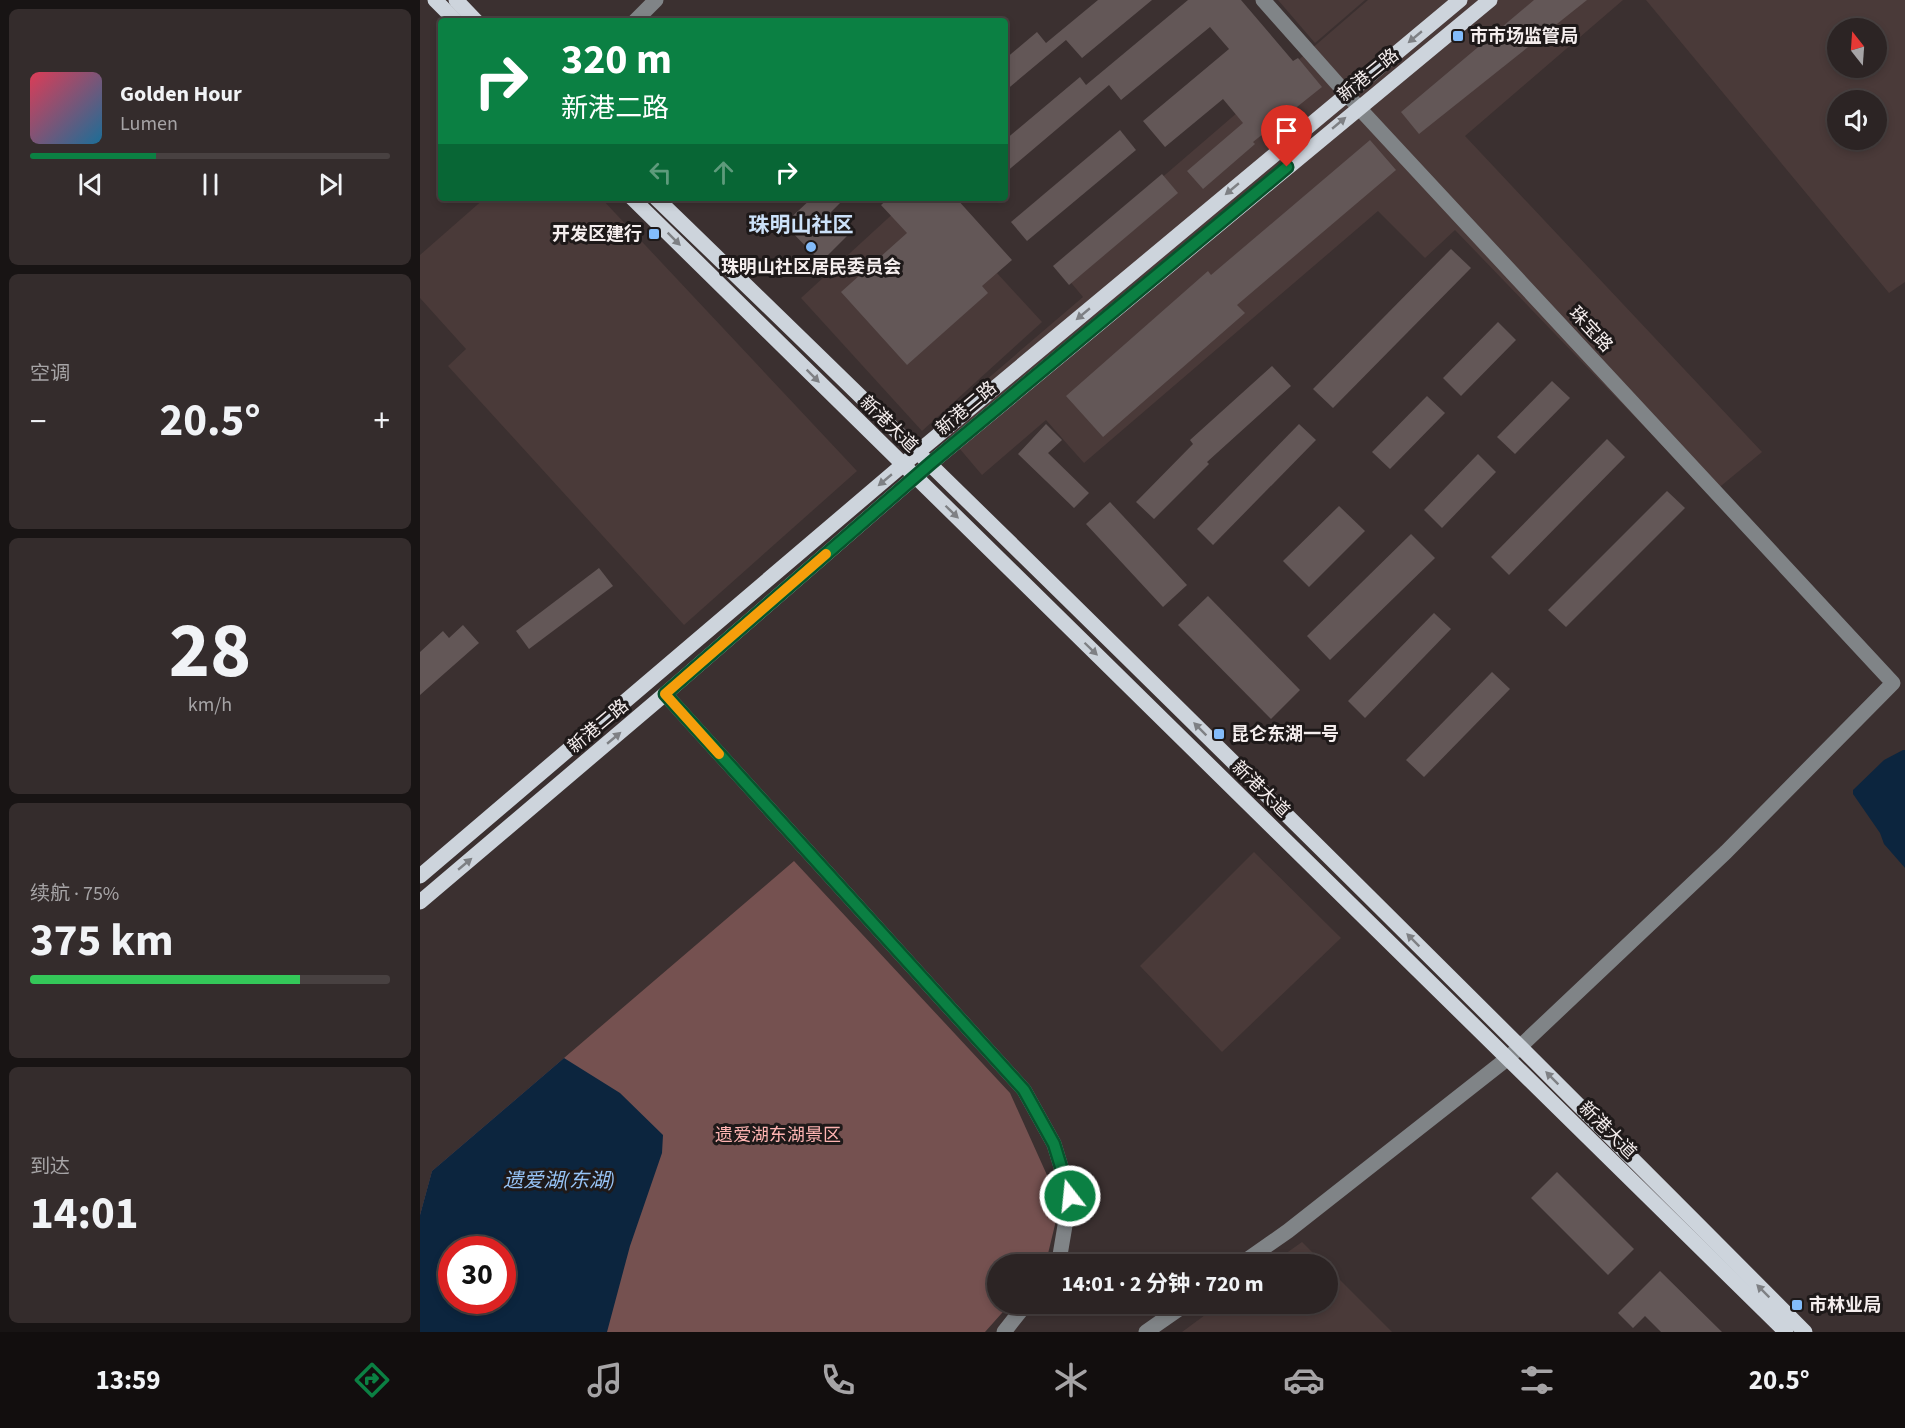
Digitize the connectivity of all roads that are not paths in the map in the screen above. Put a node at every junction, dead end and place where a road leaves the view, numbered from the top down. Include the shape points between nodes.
1 (435, 0) edge
2 (456, 0) edge
3 (656, 0) edge
4 (1263, 0) edge
5 (1460, 0) edge
6 (1490, 0) edge
7 (453, 18) edge
8 (473, 18) edge
9 (638, 18) edge
10 (1347, 93) junction
11 (1359, 108) junction
12 (635, 201) edge
13 (659, 201) edge
14 (919, 451) junction
15 (931, 463) junction
16 (903, 465) junction
17 (915, 476) junction
18 (665, 694) junction
19 (420, 876) edge
20 (420, 902) edge
21 (1520, 1046) junction
22 (1508, 1058) junction
23 (1060, 1254) edge
24 (1255, 1254) edge
25 (1018, 1314) edge
26 (1172, 1314) edge
27 (1004, 1332) edge
28 (1146, 1332) edge
29 (1786, 1332) edge
30 (1805, 1332) edge

1 - 7 main road
2 - 8 main road
3 - 9 street
4 - 10 street, 珠宝路
5 -> 10 main road, 新港二路
6 - 11 main road, 新港二路
10 - 11 street, 珠宝路
10 -> 14 main road, 新港二路
15 -> 11 main road, 新港二路
11 - 21 street, 珠宝路 via 1893,683 1726,852
12 -> 16 main road, 新港大道
13 - 14 main road, 新港大道
14 - 15 main road, 新港大道
14 - 16 main road, 新港二路
15 - 17 main road, 新港二路
21 -> 15 main road, 新港大道
16 - 17 main road, 新港大道
16 -> 19 main road, 新港二路
17 - 18 main road, 新港二路
17 -> 22 main road, 新港大道
20 -> 18 main road, 新港二路
18 - 23 street via 1024,1090 1054,1144 1070,1196
21 - 22 street
30 -> 21 main road, 新港大道
22 - 24 street
22 - 29 main road, 新港大道
25 - 27 street
26 - 28 street

